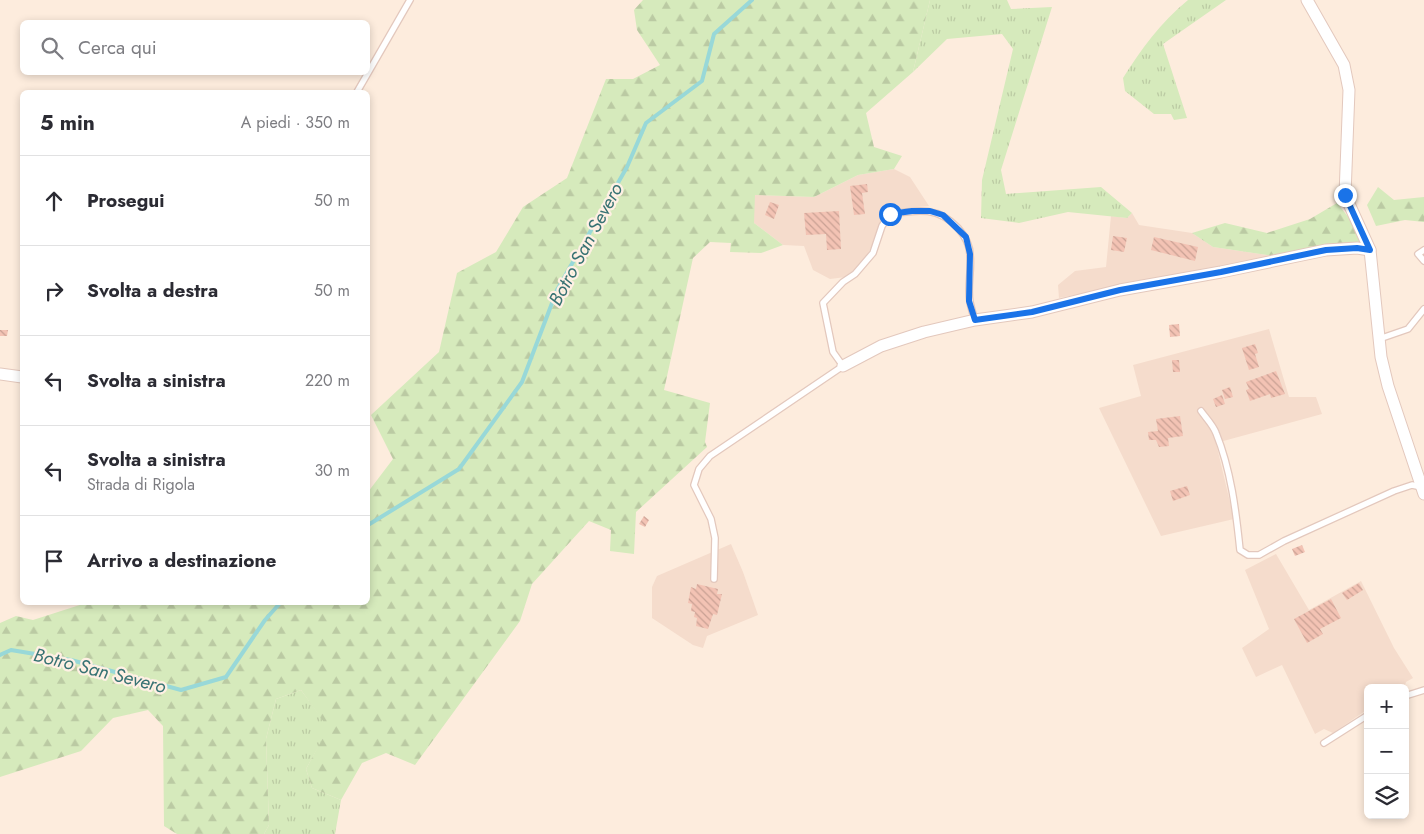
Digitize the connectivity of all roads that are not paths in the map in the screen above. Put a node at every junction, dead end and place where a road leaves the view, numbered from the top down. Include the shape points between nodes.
1 (410, 0) edge
2 (1307, 0) edge
3 (370, 69) edge
4 (367, 75) edge
5 (358, 90) edge
6 (1370, 250) junction
7 (1424, 250) edge
8 (1424, 261) edge
9 (1424, 308) edge
10 (975, 320) junction
11 (1379, 339) junction
12 (842, 366) junction
13 (0, 374) edge
14 (20, 377) edge
15 (1201, 411) dead end
16 (1423, 490) edge
17 (714, 579) dead end
18 (1424, 690) edge
19 (1409, 695) edge
20 (1364, 718) edge
21 (1324, 743) dead end

1 - 3 lane
2 - 6 street via 1344,65 1349,90 1345,195
4 - 5 lane
6 - 10 street via 1326,250 1120,290 1032,312
6 - 11 street
7 - 8 lane via 1418,254
9 - 11 lane via 1408,329
10 - 12 street via 880,346
10 - 12 lane via 969,301 970,254 966,237 943,215 930,211 890,214 882,226 874,253 823,303 833,352
11 - 16 street via 1388,386
12 - 17 lane via 710,456 698,469 694,485 710,518 715,538
13 - 14 street
15 - 16 lane via 1215,432 1227,468 1240,550 1248,555 1258,555 1412,484
18 - 19 lane
20 - 21 lane

